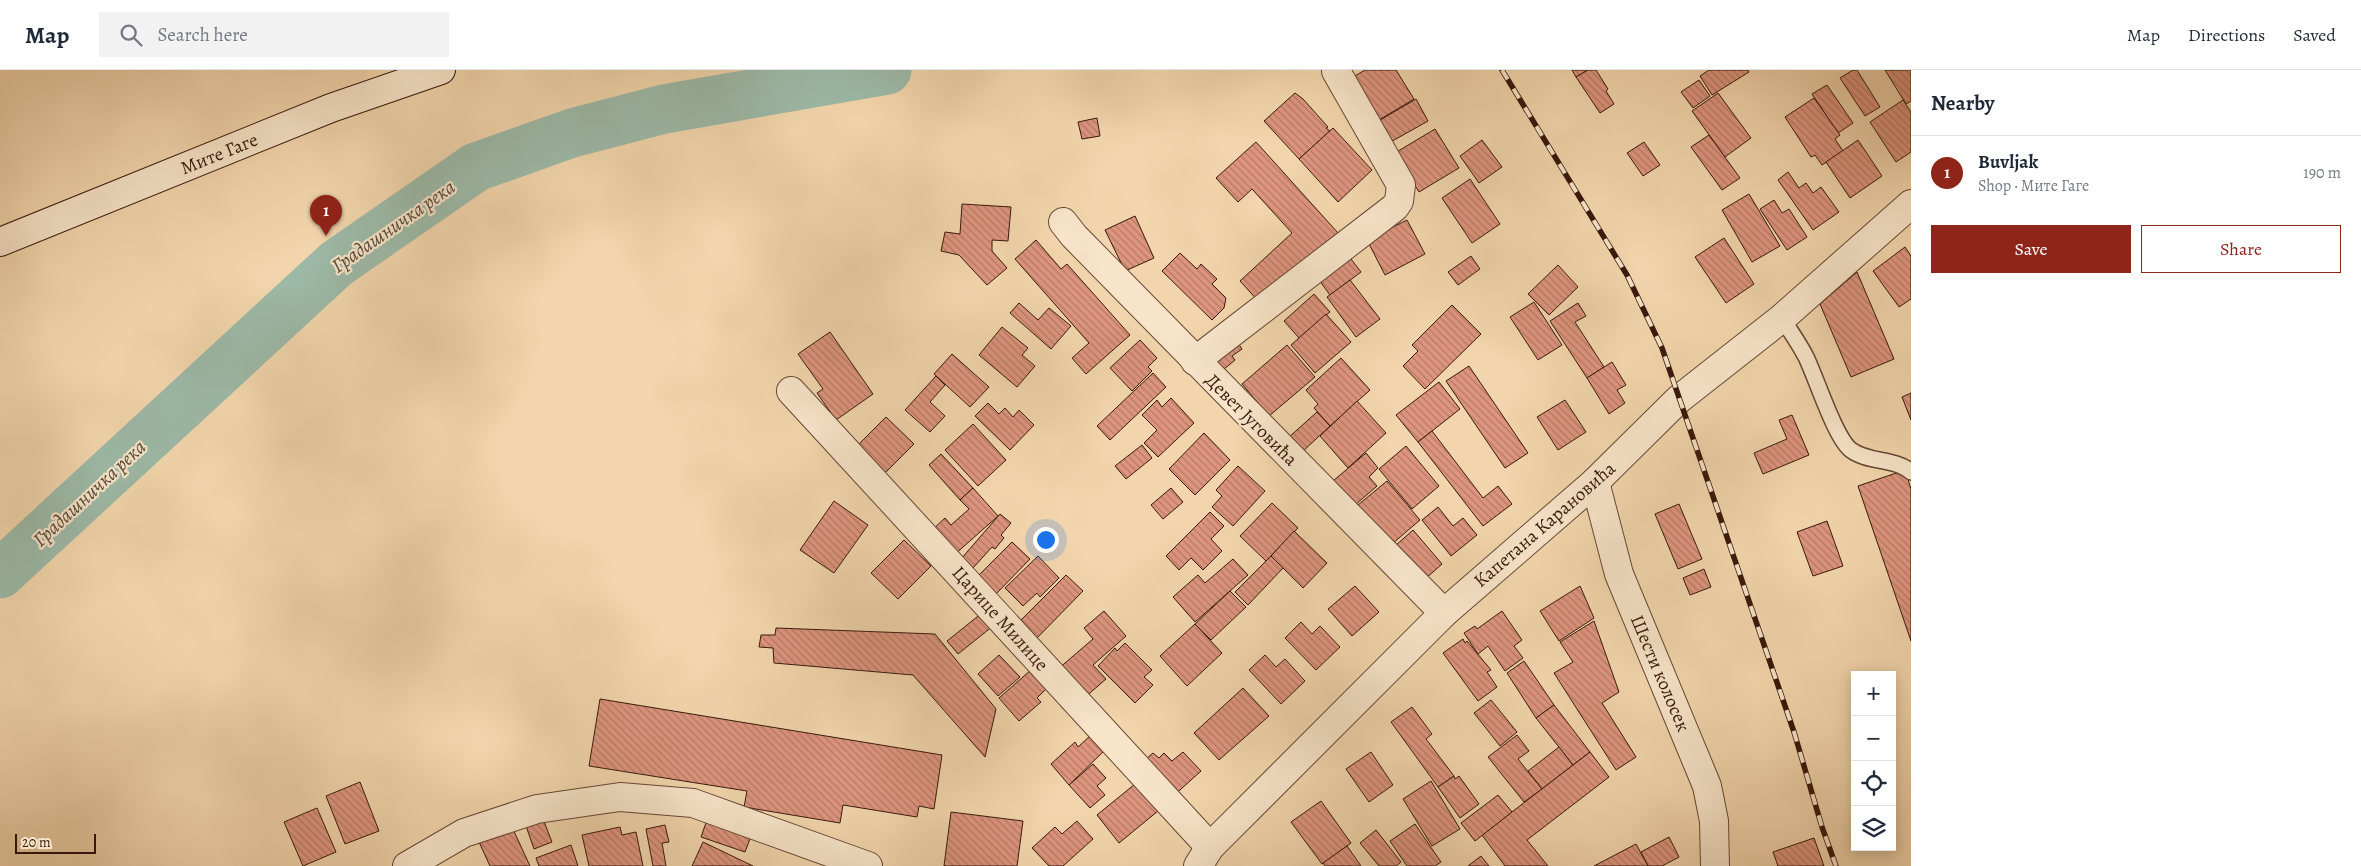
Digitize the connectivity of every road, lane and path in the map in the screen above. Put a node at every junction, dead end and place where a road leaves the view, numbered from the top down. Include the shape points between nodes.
1 (441, 70) edge
2 (1336, 72) dead end
3 (1911, 204) edge
4 (1063, 222) dead end
5 (0, 242) edge
6 (1782, 318) junction
7 (1195, 362) junction
8 (791, 391) dead end
9 (1911, 472) edge
10 (1595, 482) junction
11 (1444, 613) junction
12 (1204, 856) edge
13 (407, 866) edge
14 (868, 866) edge
15 (1715, 866) edge

1 - 5 street, Мите Гаге via 330,108
2 - 7 street via 1400,185 1399,201
3 - 6 street, Капетана Карановића
4 - 7 street, Девет Југовића
6 - 9 lane via 1806,356 1833,422 1850,450
6 - 10 street, Капетана Карановића via 1679,398
7 - 11 street, Девет Југовића
8 - 12 street, Царице Милице
10 - 11 street, Капетана Карановића
10 - 15 street, Шести колосек via 1619,574 1707,786 1714,821
11 - 12 street, Капетана Карановића
13 - 14 street via 464,833 537,809 620,797 693,803

